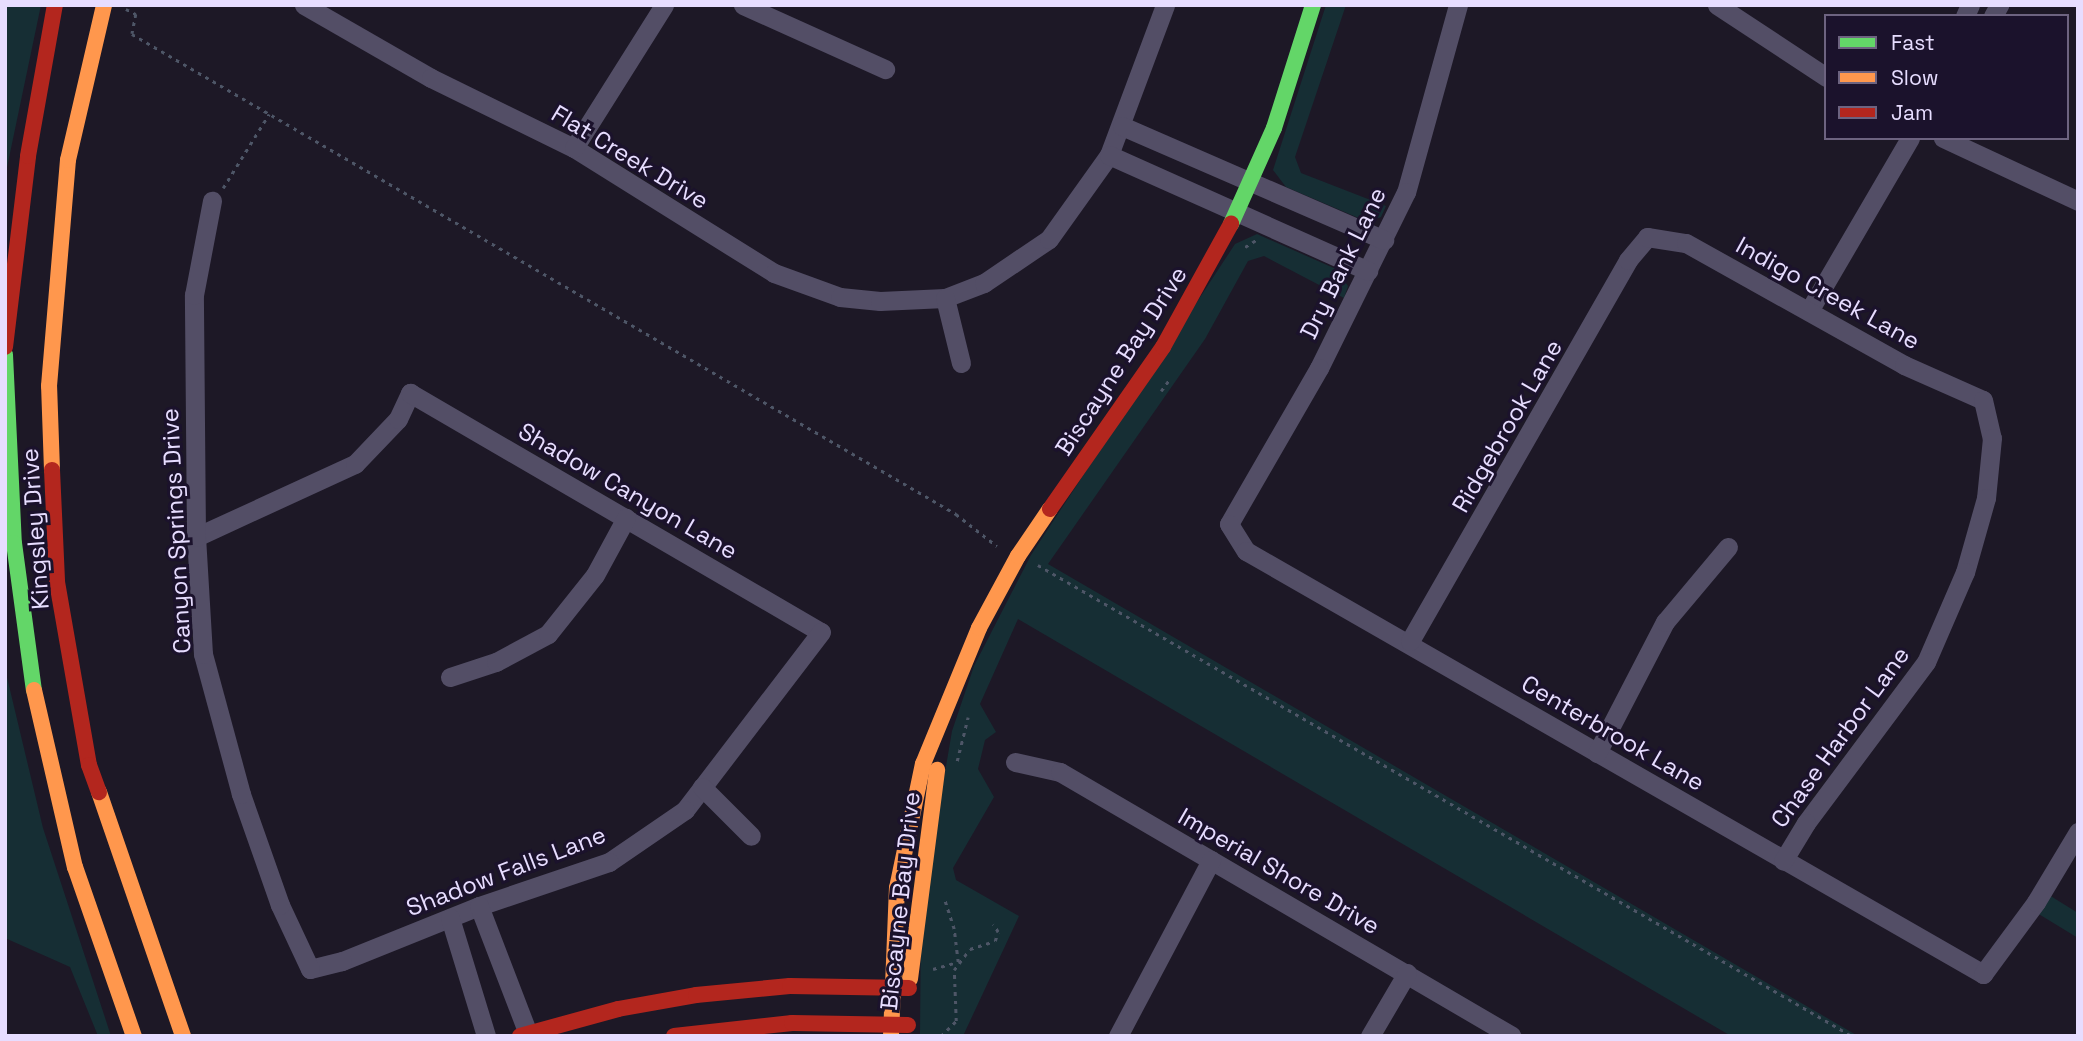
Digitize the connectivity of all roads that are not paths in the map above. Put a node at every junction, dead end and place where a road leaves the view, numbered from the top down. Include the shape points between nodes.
1 (55, 5) edge
2 (304, 5) edge
3 (664, 5) edge
4 (743, 5) edge
5 (1165, 5) edge
6 (1314, 5) edge
7 (1458, 5) edge
8 (1717, 5) edge
9 (110, 6) edge
10 (50, 24) junction
11 (83, 35) junction
12 (885, 69) dead end
13 (1824, 76) edge
14 (1122, 126) junction
15 (1909, 140) edge
16 (1947, 140) edge
17 (574, 148) junction
18 (1109, 155) junction
19 (1251, 182) junction
20 (212, 201) road end
21 (2078, 201) edge
22 (1246, 216) junction
23 (1647, 237) joint
24 (1384, 240) junction
25 (1368, 271) junction
26 (945, 298) junction
27 (1809, 311) junction
28 (5, 347) edge
29 (5, 355) edge
30 (961, 363) dead end
31 (1983, 400) joint
32 (626, 518) junction
33 (1229, 524) joint
34 (196, 537) junction
35 (1728, 548) dead end
36 (821, 632) joint
37 (1410, 641) junction
38 (450, 677) dead end
39 (940, 729) junction
40 (1597, 753) junction
41 (1015, 762) dead end
42 (702, 787) junction
43 (2078, 832) edge
44 (751, 836) dead end
45 (1211, 860) junction
46 (1783, 861) junction
47 (479, 906) junction
48 (450, 918) junction
49 (310, 969) joint
50 (1407, 973) junction
51 (891, 988) junction
52 (909, 988) junction
53 (891, 1030) edge
54 (910, 1030) edge
55 (525, 1035) edge
56 (134, 1036) edge
57 (183, 1036) edge
58 (486, 1036) edge
59 (674, 1036) edge
60 (1118, 1036) edge
61 (1370, 1036) edge
62 (1512, 1036) edge

1 - 10 main road
2 - 17 street, Flat Creek Drive via 431,78
3 - 17 street
4 - 12 street
5 - 14 street
6 - 19 main road, Biscayne Bay Drive
7 - 24 street, Dry Bank Lane via 1406,192
8 - 13 street
9 - 11 main road, Kingsley Drive
10 - 11 main road
10 - 28 main road via 28,156
11 - 57 main road, Kingsley Drive via 49,386 57,582 89,765
14 - 18 street
14 - 19 street
15 - 27 street
16 - 21 street
17 - 26 street, Flat Creek Drive via 774,273 840,297
18 - 22 street
18 - 26 street via 1049,239 984,283
19 - 22 main road, Biscayne Bay Drive
19 - 24 street
20 - 34 street, Canyon Springs Drive via 194,295
22 - 25 street
22 - 39 main road, Biscayne Bay Drive via 1163,347 1018,556 979,628
23 - 27 street, Indigo Creek Lane via 1686,243
23 - 37 street, Ridgebrook Lane via 1628,260
24 - 25 street, Dry Bank Lane
25 - 33 street, Dry Bank Lane
26 - 30 street
27 - 31 street, Indigo Creek Lane via 1904,365
29 - 56 main road, Kingsley Drive via 11,517 34,699 75,867
31 - 46 street, Chase Harbor Lane via 1992,438 1986,498 1965,572 1926,662
32 - 34 street, Shadow Canyon Lane via 410,393 398,419 355,464
32 - 36 street, Shadow Canyon Lane
32 - 38 street via 595,575 548,634 496,662
33 - 37 street, Centerbrook Lane via 1246,551
34 - 49 street, Canyon Springs Drive via 207,667 241,794 280,905
35 - 40 street via 1665,622
36 - 42 street, Shadow Falls Lane
37 - 40 street, Centerbrook Lane
39 - 51 main road, Biscayne Bay Drive via 911,804 897,888
39 - 52 main road, Biscayne Bay Drive
40 - 46 street, Centerbrook Lane
41 - 45 street, Imperial Shore Drive via 1060,772
42 - 44 street
42 - 47 street, Shadow Falls Lane via 685,810 609,862
43 - 46 street, Centerbrook Lane via 2036,902 1983,974
45 - 50 street, Imperial Shore Drive
45 - 60 street
47 - 48 street, Shadow Falls Lane
47 - 55 street
48 - 49 street, Shadow Falls Lane
48 - 58 street
50 - 61 street
50 - 62 street, Imperial Shore Drive
51 - 52 main road
51 - 53 main road, Biscayne Bay Drive
51 - 55 main road via 790,986 696,995 618,1009
52 - 54 main road, Biscayne Bay Drive
53 - 54 main road
53 - 59 main road via 792,1023

